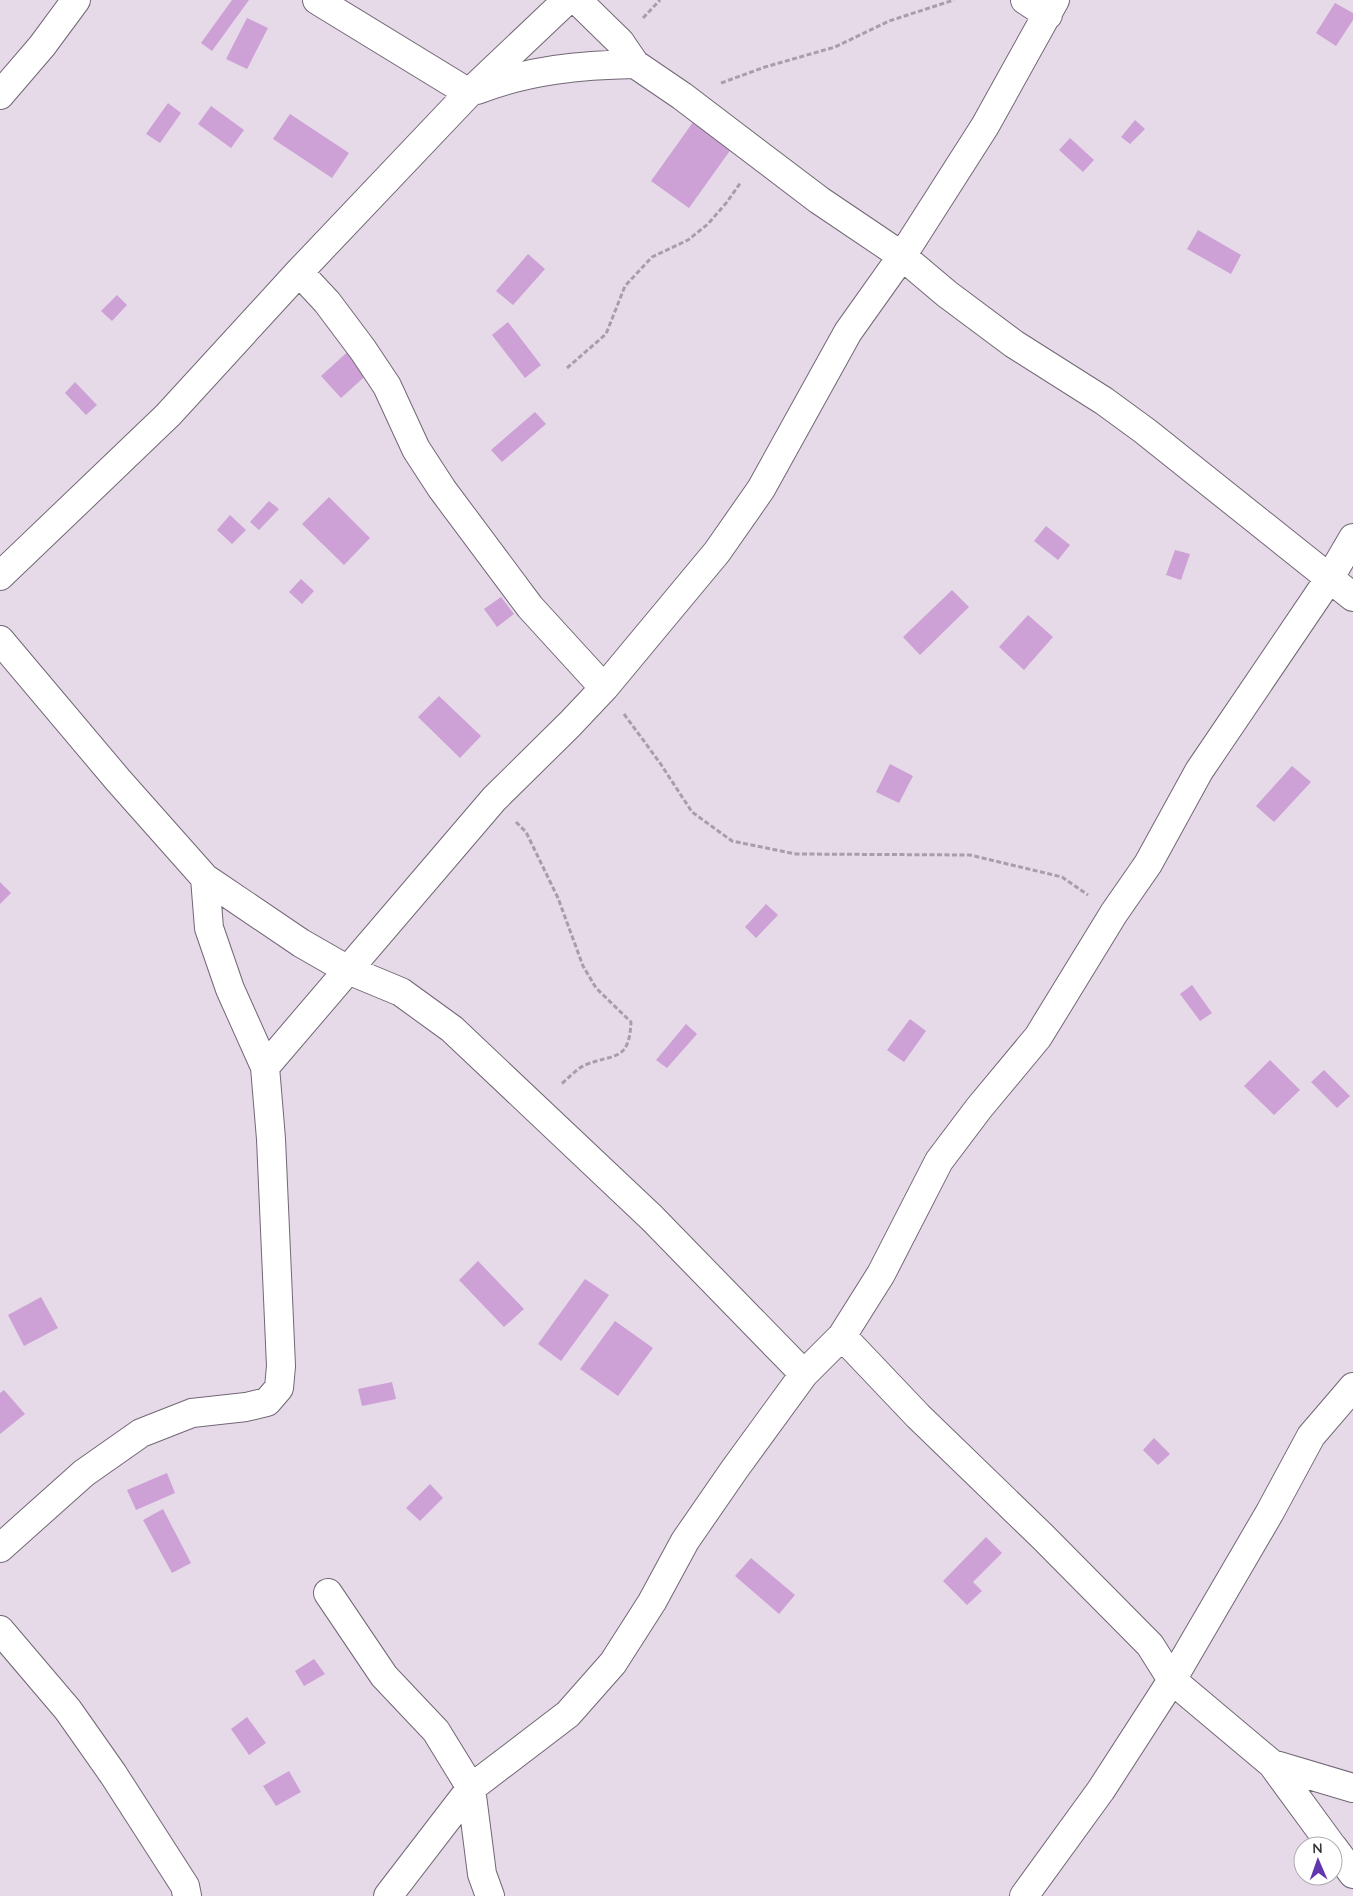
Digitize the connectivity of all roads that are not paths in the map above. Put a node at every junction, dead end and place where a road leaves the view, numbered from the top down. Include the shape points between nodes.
1 (76, 0) edge
2 (317, 0) edge
3 (567, 0) edge
4 (577, 0) edge
5 (1024, 0) edge
6 (1052, 7) edge
7 (635, 64) junction
8 (469, 93) junction
9 (0, 95) edge
10 (902, 256) junction
11 (299, 272) junction
12 (1353, 538) edge
13 (0, 576) edge
14 (1329, 579) junction
15 (1353, 597) edge
16 (5, 655) edge
17 (604, 688) junction
18 (205, 878) junction
19 (348, 970) junction
20 (265, 1067) junction
21 (842, 1336) junction
22 (804, 1374) junction
23 (1353, 1387) edge
24 (0, 1548) edge
25 (328, 1593) dead end
26 (0, 1630) edge
27 (1172, 1680) junction
28 (1272, 1764) junction
29 (471, 1788) junction
30 (1353, 1788) edge
31 (1325, 1836) edge
32 (1343, 1860) edge
33 (1353, 1874) edge
34 (187, 1896) edge
35 (388, 1896) edge
36 (490, 1896) edge
37 (1024, 1896) edge

1 - 9 street
2 - 8 street
3 - 8 street
4 - 7 street via 620,42
5 - 6 street
6 - 10 street via 985,126
7 - 8 street via 591,64 545,70 501,80
7 - 10 street via 819,200
8 - 11 street
10 - 14 street via 946,294 1014,344 1145,431
10 - 17 street via 848,332 761,489 717,552
11 - 13 street via 168,415
11 - 17 street via 364,350 387,386 416,449 442,489 530,607
12 - 14 street
14 - 15 street
14 - 21 street via 1199,771 1148,864 1038,1037 939,1160 881,1274
16 - 18 street
17 - 19 street via 494,799
18 - 19 street via 301,943
18 - 20 street via 209,928 230,989
19 - 20 street
19 - 22 street via 401,992 452,1029 652,1218
20 - 24 street via 281,1366 279,1388 267,1402 192,1413 141,1433 84,1473
21 - 22 street
21 - 27 street via 918,1416 1150,1645
22 - 29 street via 685,1541 652,1602 613,1663 568,1714
23 - 27 street via 1311,1436
25 - 29 street via 384,1676 436,1731
26 - 34 street via 68,1710 113,1774 185,1886
27 - 28 street
27 - 37 street via 1101,1790
28 - 30 street
28 - 31 street
29 - 35 street
29 - 36 street via 482,1874
32 - 33 street

